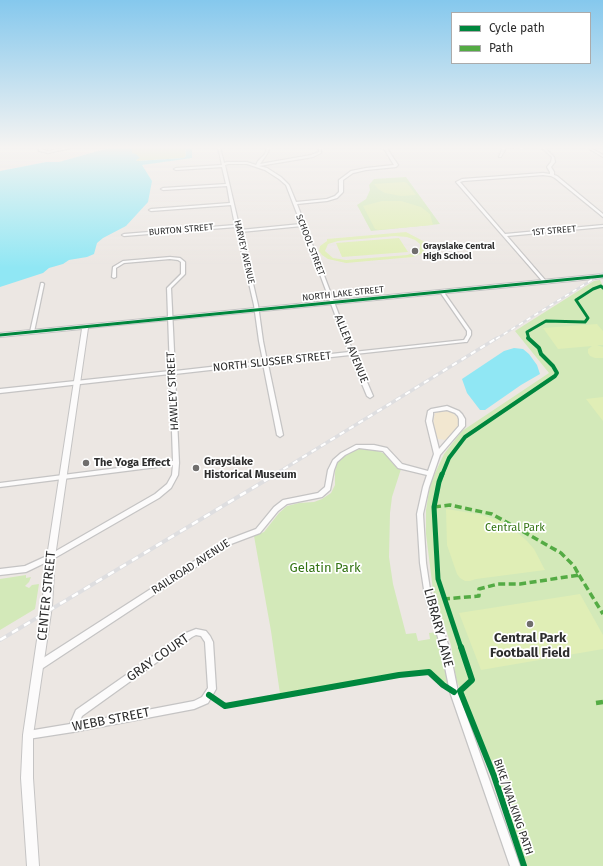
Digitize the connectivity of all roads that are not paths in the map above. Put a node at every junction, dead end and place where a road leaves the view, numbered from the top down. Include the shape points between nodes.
1 (189, 187) edge
2 (229, 187) edge
3 (288, 187) edge
4 (341, 187) edge
5 (463, 187) edge
6 (569, 187) edge
7 (163, 189) dead end
8 (295, 203) junction
9 (233, 204) junction
10 (150, 210) dead end
11 (603, 216) edge
12 (303, 225) junction
13 (238, 226) junction
14 (603, 226) edge
15 (239, 231) junction
16 (124, 235) dead end
17 (505, 235) junction
18 (603, 276) edge
19 (114, 277) dead end
20 (545, 282) junction
21 (42, 284) dead end
22 (442, 292) junction
23 (332, 303) junction
24 (256, 310) junction
25 (169, 319) junction
26 (85, 327) junction
27 (32, 332) junction
28 (0, 335) edge
29 (352, 354) junction
30 (265, 363) junction
31 (172, 373) junction
32 (76, 382) junction
33 (0, 391) edge
34 (370, 396) dead end
35 (280, 435) dead end
36 (437, 454) junction
37 (176, 463) junction
38 (430, 474) junction
39 (63, 477) junction
40 (0, 485) edge
41 (51, 557) junction
42 (0, 572) edge
43 (40, 665) junction
44 (194, 705) joint
45 (73, 728) junction
46 (28, 735) junction
47 (33, 866) edge
48 (515, 866) edge

1 - 7 street
2 - 9 street, HARVEY AVENUE
3 - 8 street, SCHOOL STREET
4 - 8 street via 341,192 336,197
5 - 17 street
6 - 11 street
8 - 12 street, SCHOOL STREET
9 - 10 street
9 - 13 street, HARVEY AVENUE
12 - 15 street
12 - 23 street, SCHOOL STREET
13 - 15 street, HARVEY AVENUE
13 - 16 street, BURTON STREET
14 - 17 street, 1ST STREET
15 - 24 street, HARVEY AVENUE
17 - 20 street
18 - 20 street, NORTH LAKE STREET
19 - 25 street, HAWLEY STREET via 114,268 123,262 170,258 181,260 183,274 169,288
20 - 22 street, NORTH LAKE STREET
21 - 27 street
22 - 23 street, NORTH LAKE STREET
22 - 29 street, NORTH SLUSSER STREET via 469,331 468,339 458,343
23 - 24 street, NORTH LAKE STREET
23 - 29 street, ALLEN AVENUE
24 - 25 street, NORTH LAKE STREET
24 - 30 street, HARVEY AVENUE
25 - 26 street, NORTH LAKE STREET
25 - 31 street, HAWLEY STREET
26 - 27 street, NORTH LAKE STREET
26 - 32 street, CENTER STREET
27 - 28 street, NORTH LAKE STREET
29 - 30 street, NORTH SLUSSER STREET
29 - 34 street, ALLEN AVENUE
30 - 31 street, NORTH SLUSSER STREET
30 - 35 street, HARVEY AVENUE
31 - 32 street, NORTH SLUSSER STREET
31 - 37 street, HAWLEY STREET
32 - 33 street, NORTH SLUSSER STREET
32 - 39 street, CENTER STREET
36 - 36 street, LIBRARY LANE via 429,421 430,415 431,411 447,408 460,415 462,426
36 - 38 street, LIBRARY LANE
37 - 39 street
37 - 41 street, HAWLEY STREET via 173,480 157,496
38 - 43 street, RAILROAD AVENUE via 400,466 385,449 358,446 342,454 336,461 331,470 328,488 320,495 285,502 276,509 258,532 230,542
38 - 48 street, LIBRARY LANE via 420,514 421,547 428,596 445,647 454,692
39 - 40 street
39 - 41 street, CENTER STREET
41 - 42 street, HAWLEY STREET via 26,569
41 - 43 street, CENTER STREET
43 - 46 street, CENTER STREET
44 - 45 street, WEBB STREET
44 - 45 street, GRAY COURT via 205,700 212,689 209,642 203,633 196,632 80,713
45 - 46 street, WEBB STREET
46 - 47 street, CENTER STREET via 26,778

